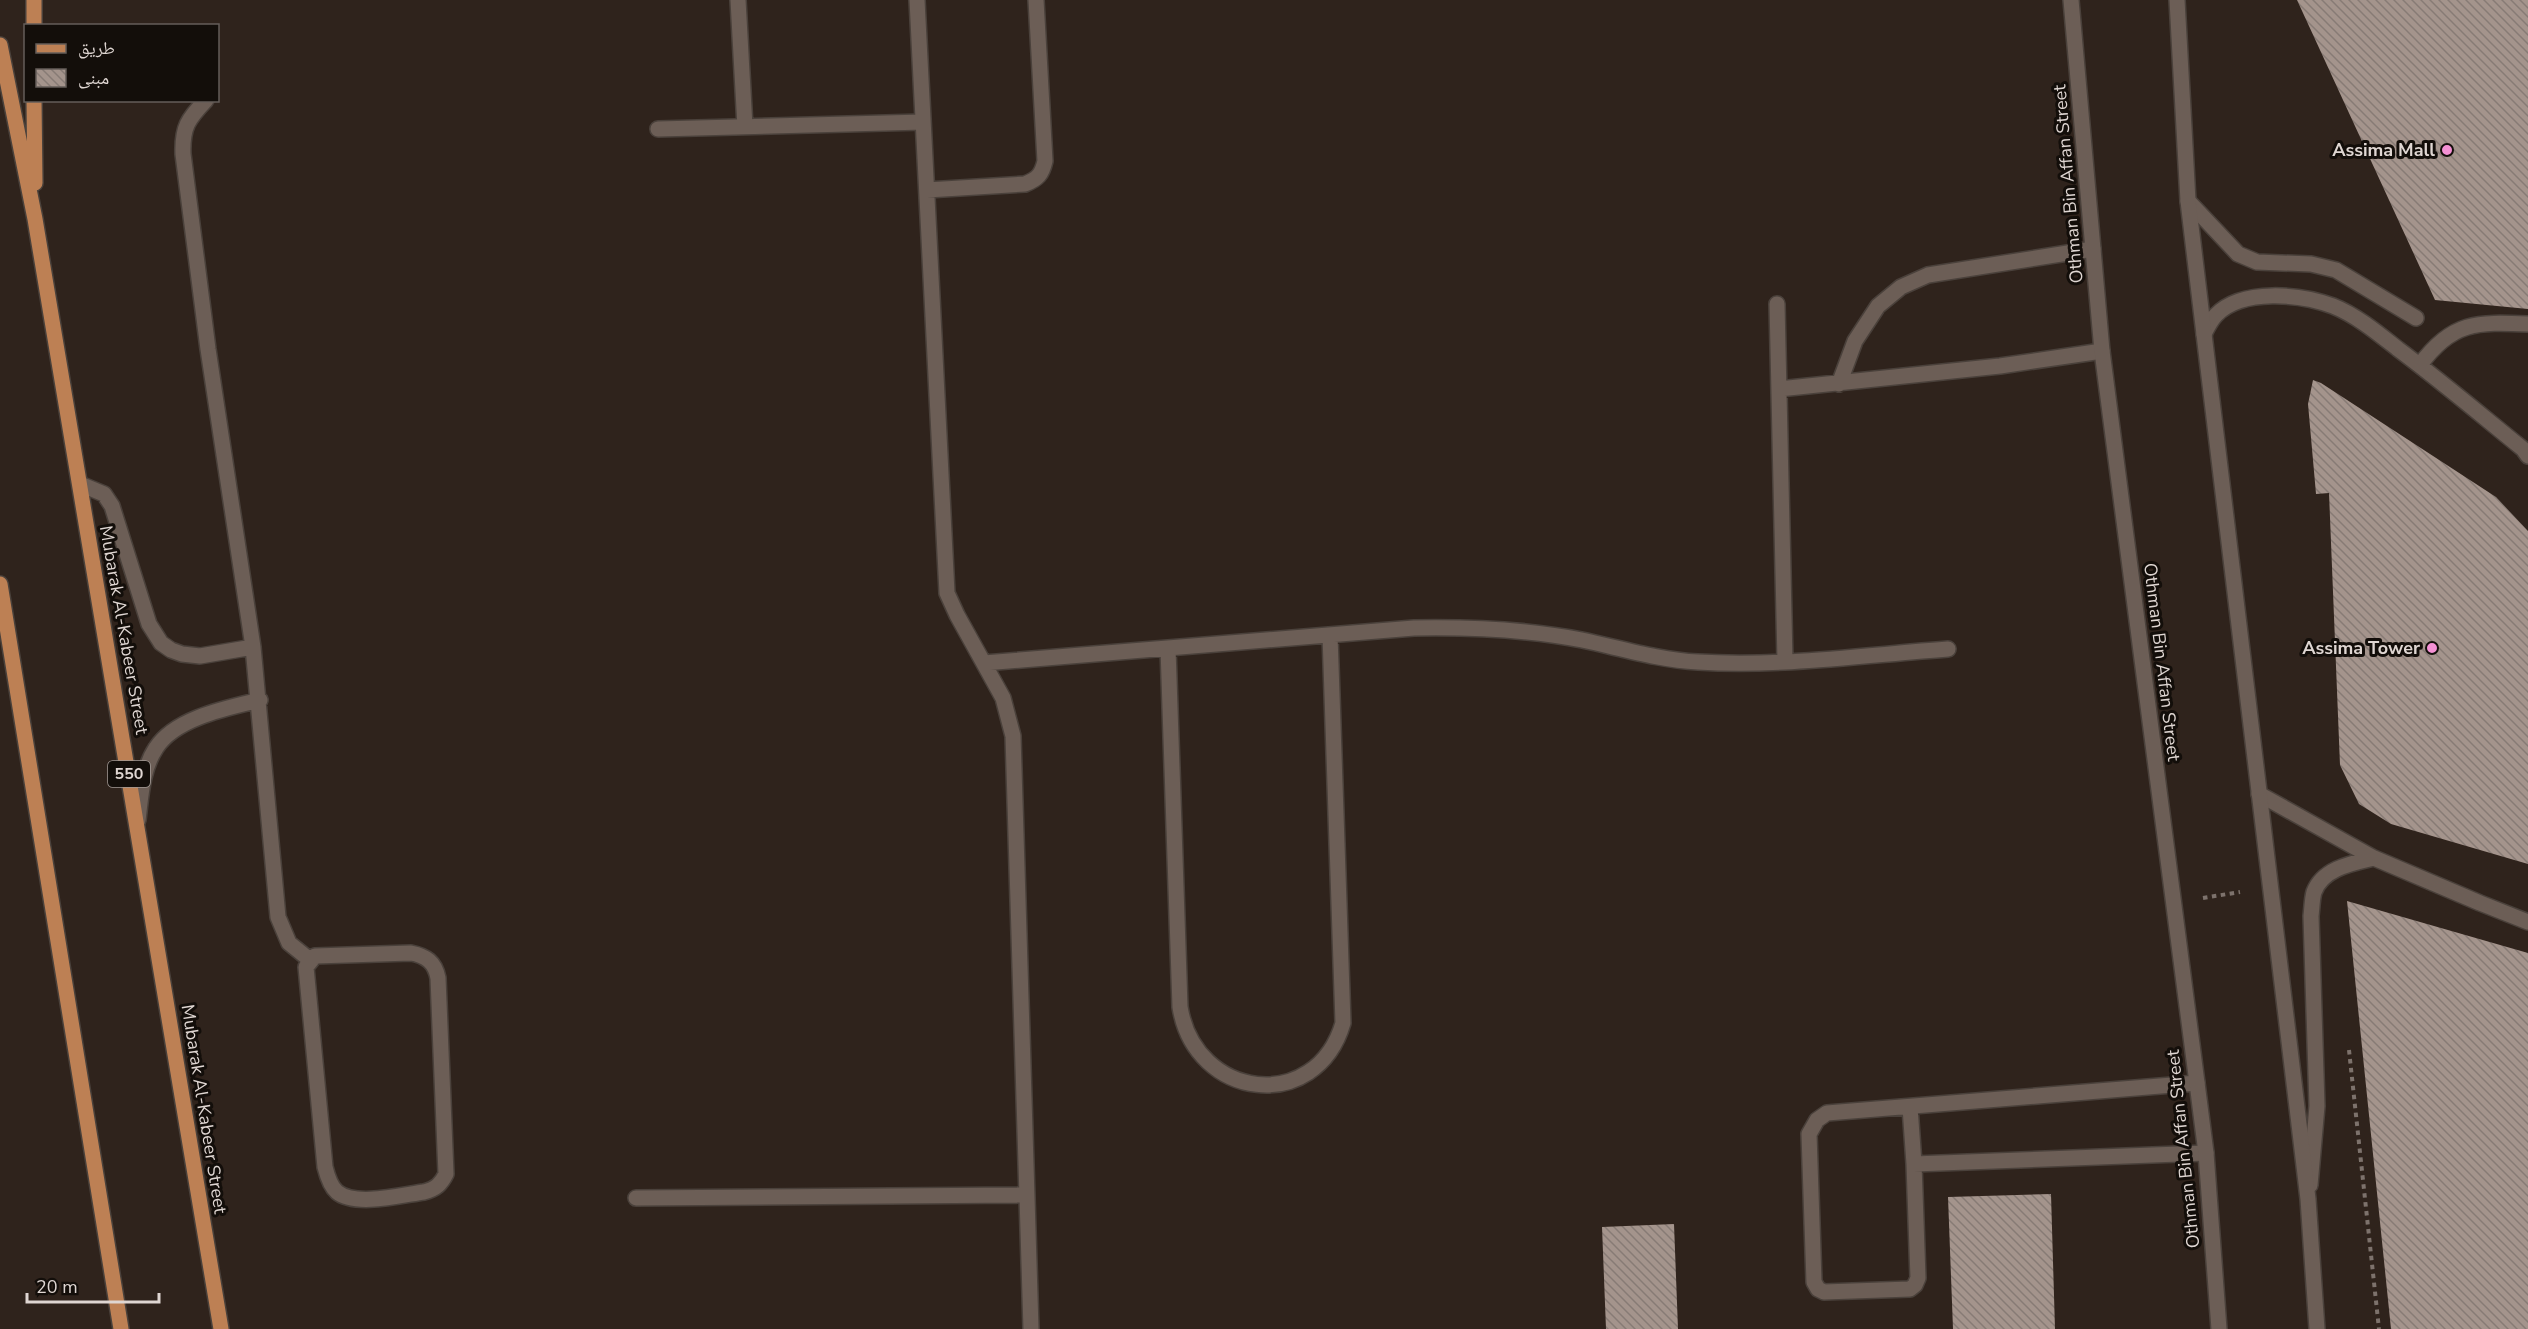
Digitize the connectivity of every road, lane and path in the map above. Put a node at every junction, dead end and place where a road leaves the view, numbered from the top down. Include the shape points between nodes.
1 (34, 0) edge
2 (738, 0) edge
3 (918, 0) edge
4 (1036, 0) edge
5 (2071, 0) edge
6 (2177, 0) edge
7 (34, 24) edge
8 (0, 45) edge
9 (34, 102) edge
10 (204, 102) edge
11 (923, 122) junction
12 (745, 127) junction
13 (658, 129) dead end
14 (927, 190) junction
15 (2188, 201) junction
16 (35, 219) junction
17 (2093, 249) junction
18 (1777, 304) dead end
19 (2416, 318) dead end
20 (2528, 324) edge
21 (2204, 334) junction
22 (2102, 351) junction
23 (2420, 365) junction
24 (1839, 384) junction
25 (1779, 389) junction
26 (2528, 456) edge
27 (80, 484) junction
28 (0, 584) edge
29 (3, 626) edge
30 (1330, 635) junction
31 (253, 647) junction
32 (1168, 648) junction
33 (1948, 649) dead end
34 (1785, 661) junction
35 (984, 663) junction
36 (260, 700) junction
37 (2259, 794) junction
38 (138, 822) junction
39 (2374, 858) junction
40 (2270, 887) junction
41 (2174, 903) junction
42 (2528, 921) edge
43 (310, 960) junction
44 (2349, 1049) dead end
45 (2197, 1083) junction
46 (1910, 1107) junction
47 (2206, 1153) junction
48 (1914, 1164) junction
49 (1027, 1195) junction
50 (636, 1198) dead end
51 (2308, 1199) junction
52 (121, 1329) edge
53 (221, 1329) edge
54 (1031, 1329) edge
55 (2219, 1329) edge
56 (2317, 1329) edge
57 (2379, 1329) edge

1 - 7 main road
2 - 12 street
3 - 11 street
4 - 14 street via 1043,170 1036,180 1026,184
5 - 17 street, Othman Bin Affan Street
6 - 15 street
8 - 16 main road, Mubarak Al-Kabeer Street / 550
9 - 16 main road
10 - 31 street via 186,124 183,154
11 - 12 street
11 - 14 street
12 - 13 street
14 - 35 street via 947,593
15 - 19 street via 2238,254 2257,262 2312,264 2336,270
15 - 21 street
16 - 27 main road, Mubarak Al-Kabeer Street / 550
17 - 22 street, Othman Bin Affan Street
17 - 24 street via 1928,275 1901,287 1878,306 1855,341
18 - 25 street
20 - 23 street via 2489,322 2458,330 2434,345
21 - 23 street via 2216,315 2240,301 2265,295 2297,296 2334,306
21 - 37 street
22 - 24 street
22 - 41 street, Othman Bin Affan Street
23 - 26 street
24 - 25 street
25 - 34 street
27 - 31 street via 104,494 112,506 149,624 162,643 182,654 200,656
27 - 38 main road, Mubarak Al-Kabeer Street / 550
28 - 29 main road
29 - 52 main road
30 - 32 street
30 - 32 street via 1342,1023 1338,1039 1315,1067 1283,1083 1265,1085 1230,1078 1214,1068 1200,1056 1183,1024
30 - 34 street via 1470,627 1527,631 1696,662
31 - 36 street
32 - 35 street
33 - 34 street
35 - 49 street via 1003,698 1013,736
36 - 38 street via 208,713 179,727 156,746 142,784
36 - 43 street via 278,917 289,943
37 - 39 street
37 - 40 street
38 - 53 main road, Mubarak Al-Kabeer Street / 550
39 - 42 street
39 - 51 street via 2343,865 2315,890 2311,915 2317,1106
40 - 41 path
40 - 51 street
41 - 45 street, Othman Bin Affan Street
43 - 43 street via 323,955 411,953 430,960 436,969 447,1163 441,1184 433,1190 359,1200 335,1191 325,1167 306,974
44 - 57 path
45 - 46 street
45 - 47 street, Othman Bin Affan Street
46 - 48 street
46 - 48 street via 1827,1113 1817,1120 1809,1134 1814,1282 1818,1288 1824,1292 1910,1289 1915,1285 1918,1278
47 - 48 street
47 - 55 street, Othman Bin Affan Street
49 - 50 street
49 - 54 street
51 - 56 street

